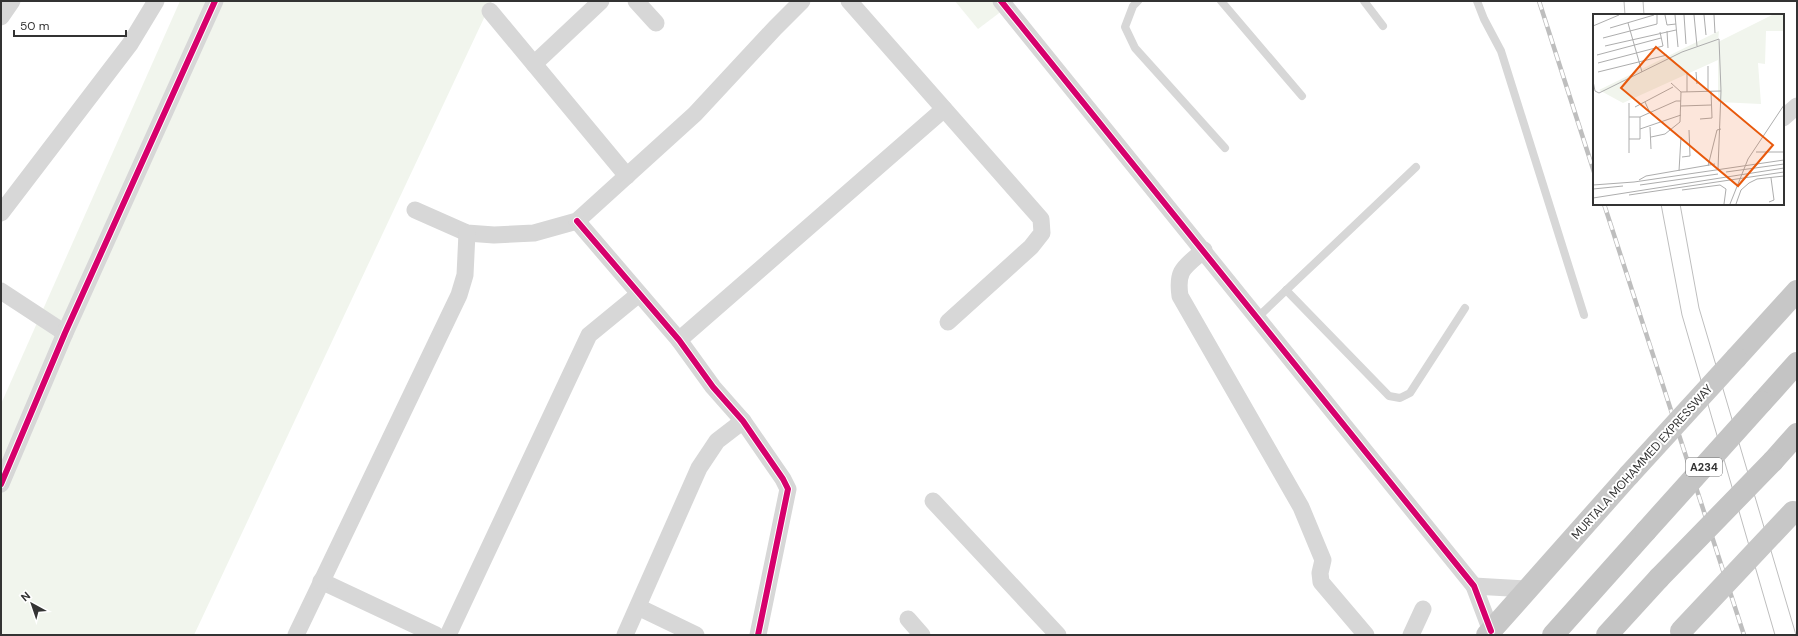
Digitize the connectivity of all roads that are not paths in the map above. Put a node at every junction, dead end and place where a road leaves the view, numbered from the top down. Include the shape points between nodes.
1 (12, 1) edge
2 (156, 1) edge
3 (215, 1) edge
4 (601, 1) edge
5 (636, 1) edge
6 (801, 1) edge
7 (849, 1) edge
8 (1138, 1) edge
9 (1221, 1) edge
10 (1364, 1) edge
11 (1477, 1) edge
12 (1005, 2) edge
13 (490, 11) dead end
14 (1, 17) edge
15 (656, 23) dead end
16 (1383, 26) dead end
17 (534, 64) junction
18 (1302, 96) dead end
19 (1797, 106) edge
20 (944, 109) junction
21 (1784, 117) edge
22 (1225, 148) dead end
23 (1416, 167) dead end
24 (627, 176) junction
25 (415, 210) dead end
26 (1, 213) edge
27 (577, 221) junction
28 (468, 233) junction
29 (1204, 250) junction
30 (1286, 290) junction
31 (1, 291) edge
32 (1797, 291) edge
33 (639, 294) junction
34 (1465, 308) dead end
35 (1584, 315) dead end
36 (1258, 317) junction
37 (948, 322) dead end
38 (65, 334) junction
39 (679, 340) junction
40 (1797, 362) edge
41 (743, 421) junction
42 (1797, 434) edge
43 (1, 484) edge
44 (933, 501) dead end
45 (1795, 510) edge
46 (321, 581) junction
47 (1474, 586) junction
48 (1528, 589) junction
49 (638, 607) junction
50 (1423, 609) dead end
51 (908, 619) dead end
52 (1489, 633) edge
53 (1680, 633) edge
54 (296, 635) edge
55 (436, 635) edge
56 (448, 635) edge
57 (624, 635) edge
58 (696, 635) edge
59 (758, 635) edge
60 (922, 635) edge
61 (1058, 635) edge
62 (1366, 635) edge
63 (1411, 635) edge
64 (1553, 635) edge
65 (1607, 635) edge

1 - 14 street
2 - 26 street via 130,44
3 - 38 street
4 - 17 street
5 - 15 street
6 - 24 street via 696,114
7 - 20 street
8 - 22 lane via 1132,6 1125,27 1135,48
9 - 18 lane
10 - 16 lane
11 - 35 lane via 1501,51
12 - 29 street
13 - 17 street
17 - 24 street
19 - 21 street
20 - 37 street via 1041,220 1042,234
20 - 39 street
23 - 30 lane
24 - 27 street
25 - 28 street
27 - 28 street via 534,233
27 - 33 street
28 - 46 street via 465,275 459,295
29 - 36 street
29 - 62 street via 1180,274 1180,296 1301,507 1323,560 1321,582
30 - 34 lane via 1389,396 1400,398 1410,393
30 - 36 lane
31 - 38 street
32 - 48 highway, MURTALA MOHAMMED EXPRESSWAY, bridge
33 - 39 street
33 - 56 street via 589,335
36 - 47 street
38 - 43 street
39 - 41 street via 713,387
40 - 64 highway, A234, bridge
41 - 49 street via 717,441 699,468
41 - 59 street via 788,489
42 - 65 highway, bridge
44 - 61 street
45 - 53 highway, bridge
46 - 54 street
46 - 55 street
47 - 48 street
47 - 52 street
48 - 52 highway, MURTALA MOHAMMED EXPRESSWAY
49 - 57 street
49 - 58 street
50 - 63 street
51 - 60 street

